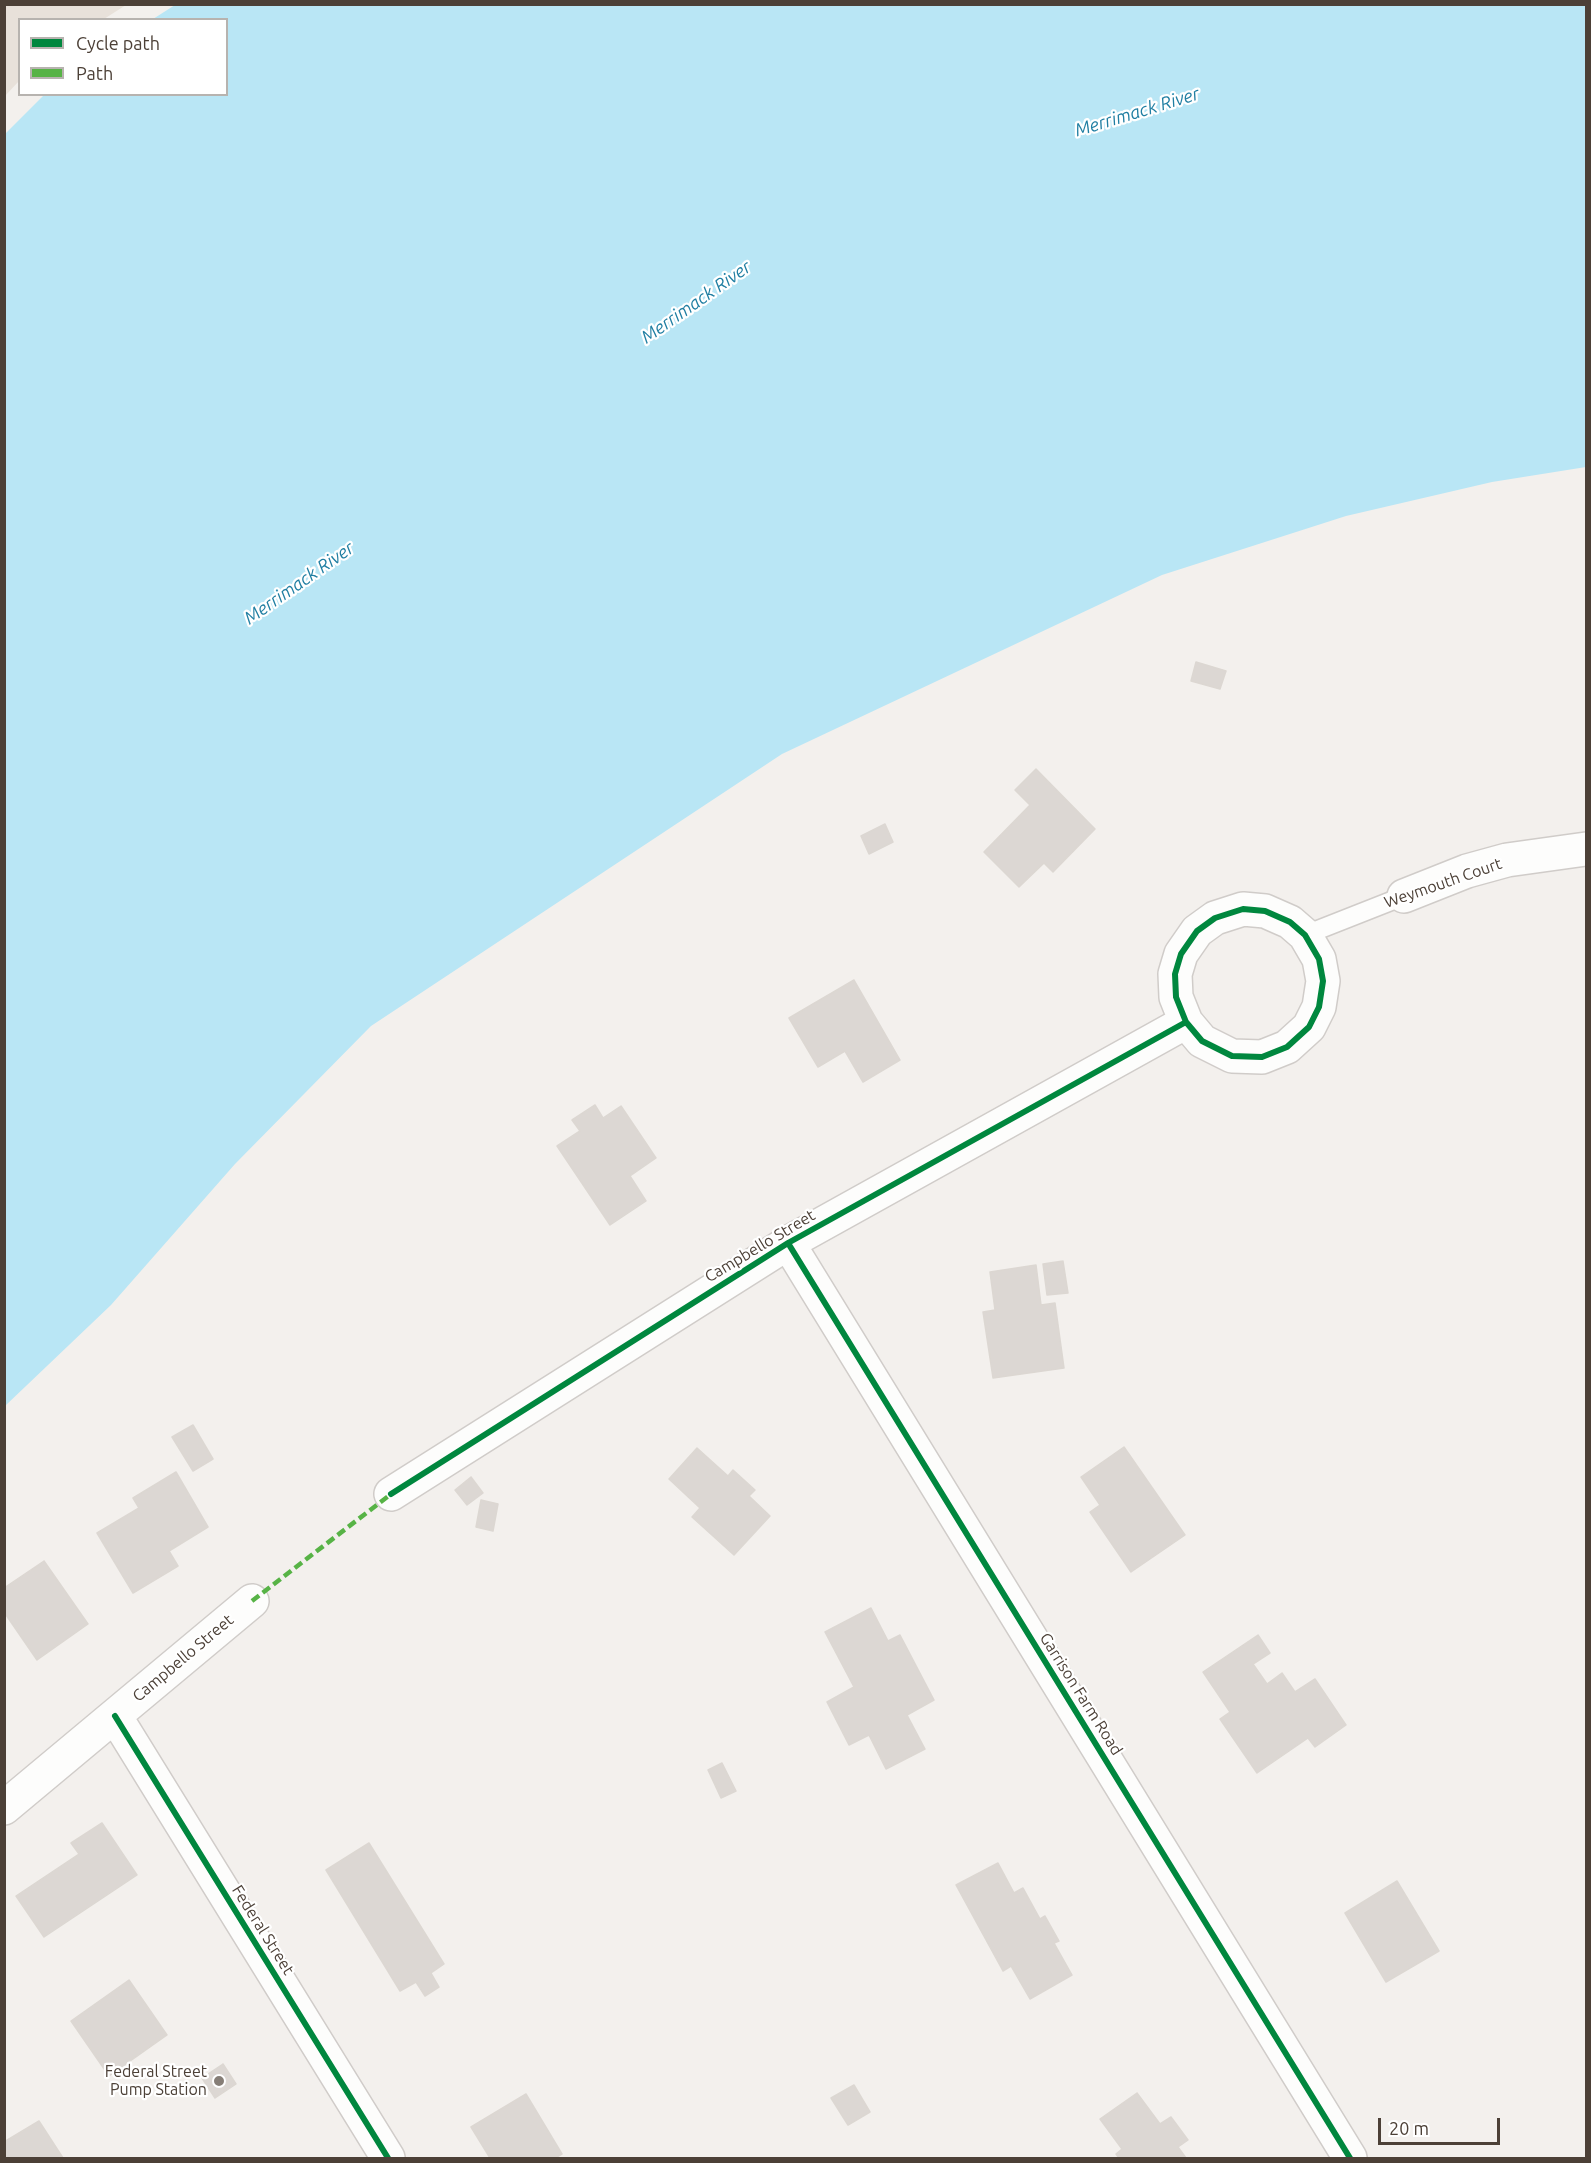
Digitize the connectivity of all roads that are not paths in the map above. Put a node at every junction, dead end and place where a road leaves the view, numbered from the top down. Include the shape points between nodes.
1 (1587, 849) edge
2 (1404, 896) joint
3 (1305, 935) junction
4 (1186, 1022) junction
5 (788, 1243) junction
6 (391, 1494) dead end
7 (252, 1601) dead end
8 (115, 1716) junction
9 (4, 1808) edge
10 (388, 2158) edge
11 (1350, 2158) edge

1 - 2 street, Weymouth Court via 1507,860
2 - 3 lane, Weymouth Court
3 - 4 street via 1290,922 1265,911 1243,909 1215,918 1197,931 1181,954 1175,974 1176,997
3 - 4 street via 1319,959 1323,981 1319,1007 1309,1027 1287,1047 1262,1057 1232,1056 1202,1041
4 - 5 street, Campbello Street
5 - 6 street, Campbello Street
5 - 11 street, Garrison Farm Road
7 - 8 street, Campbello Street
8 - 9 street, Campbello Street
8 - 10 street, Federal Street

